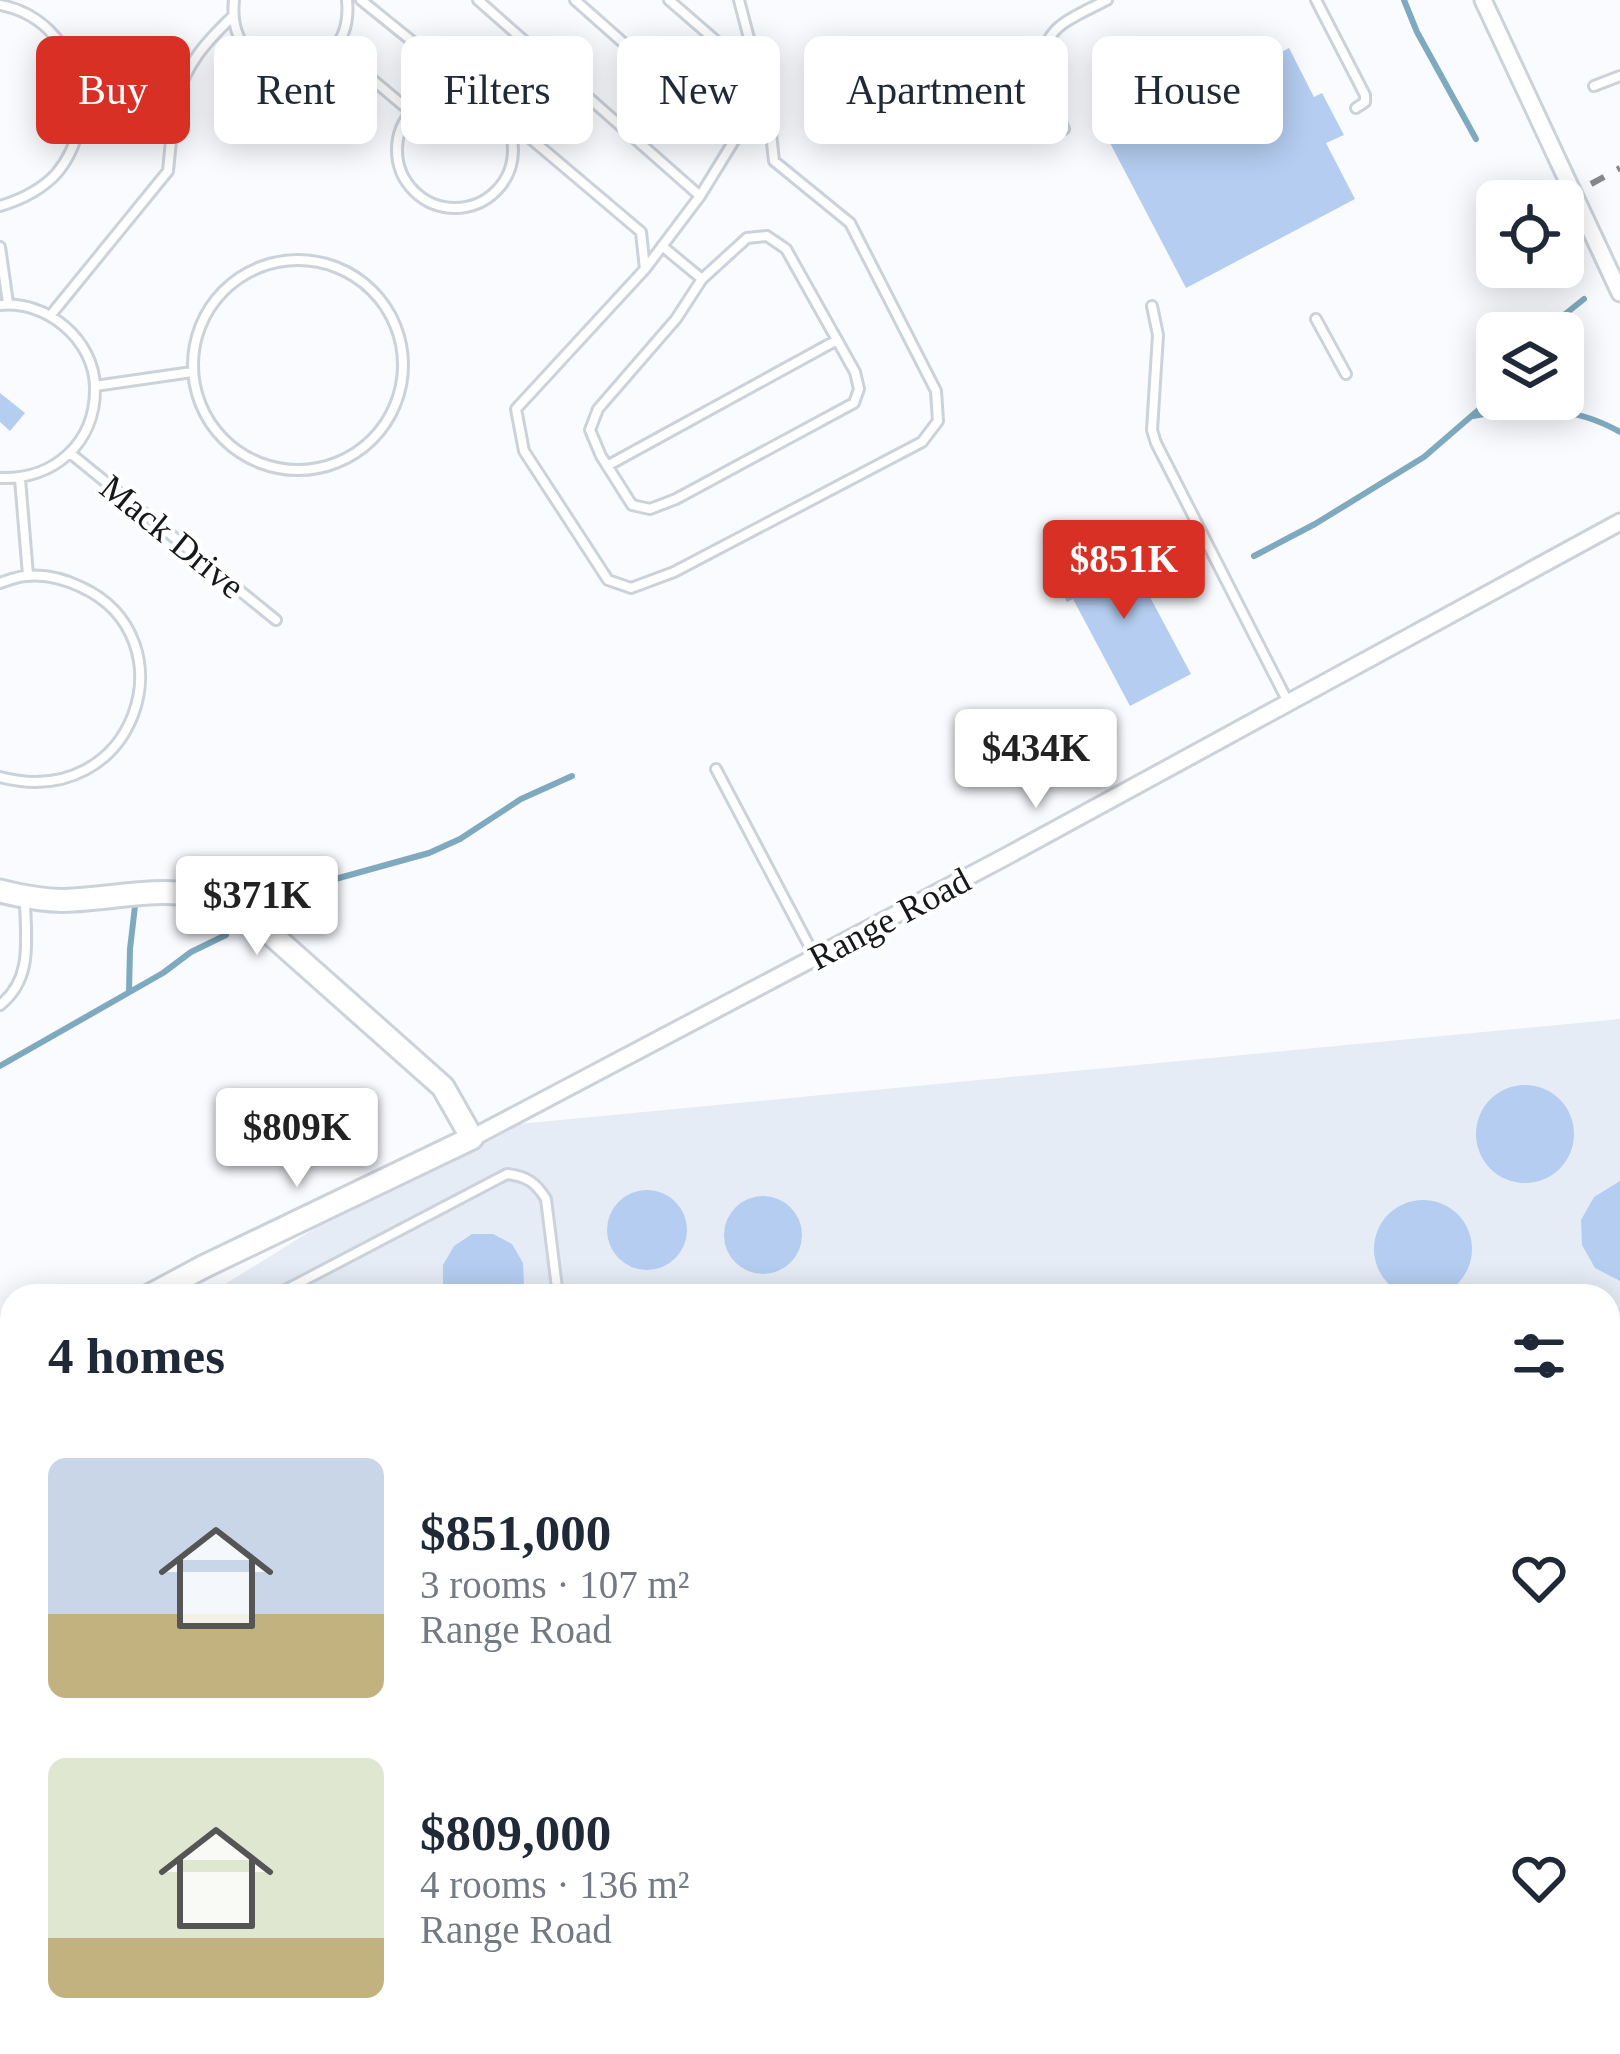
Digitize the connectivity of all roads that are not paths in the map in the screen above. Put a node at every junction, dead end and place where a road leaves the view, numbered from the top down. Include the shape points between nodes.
1 (28, 0) edge
2 (234, 0) edge
3 (346, 0) edge
4 (361, 0) edge
5 (478, 0) edge
6 (574, 0) edge
7 (669, 0) edge
8 (740, 0) edge
9 (1107, 0) edge
10 (1316, 0) edge
11 (1484, 0) edge
12 (0, 5) edge
13 (22, 14) junction
14 (233, 16) junction
15 (54, 36) edge
16 (240, 36) edge
17 (342, 36) edge
18 (406, 36) edge
19 (710, 36) edge
20 (749, 36) edge
21 (1053, 36) edge
22 (617, 38) edge
23 (190, 64) edge
24 (1620, 76) edge
25 (377, 83) edge
26 (1594, 86) dead end
27 (401, 104) edge
28 (1356, 108) dead end
29 (401, 130) edge
30 (74, 144) edge
31 (171, 144) edge
32 (512, 144) edge
33 (537, 144) edge
34 (732, 144) edge
35 (773, 144) edge
36 (1569, 180) edge
37 (700, 196) junction
38 (0, 206) edge
39 (1584, 213) edge
40 (662, 246) junction
41 (0, 247) edge
42 (645, 268) junction
43 (702, 279) junction
44 (1620, 293) edge
45 (4, 304) edge
46 (1152, 306) dead end
47 (50, 316) junction
48 (1316, 319) dead end
49 (837, 340) junction
50 (192, 372) junction
51 (1346, 374) dead end
52 (95, 386) junction
53 (70, 453) junction
54 (607, 466) junction
55 (0, 478) edge
56 (20, 478) junction
57 (1620, 522) edge
58 (28, 575) junction
59 (0, 583) edge
60 (276, 620) dead end
61 (1288, 702) junction
62 (716, 769) dead end
63 (0, 777) edge
64 (0, 890) edge
65 (25, 897) junction
66 (815, 956) junction
67 (0, 1005) edge
68 (472, 1138) junction
69 (171, 1284) edge
70 (297, 1284) edge
71 (557, 1284) edge

1 - 13 lane
2 - 14 lane
3 - 17 lane
4 - 18 lane
5 - 37 lane
6 - 22 lane
7 - 19 lane
8 - 20 lane
9 - 21 lane
10 - 28 lane via 1365,94
11 - 36 street
12 - 13 lane
13 - 15 lane
14 - 16 lane
14 - 23 lane
24 - 26 lane
25 - 27 lane
29 - 32 lane via 403,176 417,194 448,207 491,194 510,166
30 - 38 lane via 54,176
31 - 47 lane via 168,171
33 - 42 lane via 641,232
34 - 37 lane
35 - 42 lane via 774,161 850,223 936,391 938,421 922,442 631,588 608,580 524,451 516,409
37 - 40 lane
39 - 44 street
40 - 42 lane
40 - 43 lane
41 - 45 lane
43 - 49 lane via 747,238 767,236 786,249
43 - 54 lane via 598,409 590,430
45 - 47 lane
46 - 61 lane via 1156,443
47 - 52 lane via 88,357
48 - 51 lane
49 - 54 lane
49 - 54 lane via 855,372 854,403 650,509 632,505
50 - 50 lane via 217,435 257,464 307,472 347,460 384,427 404,370 386,306 358,278 323,262 283,260 240,276 206,312
50 - 52 lane
52 - 53 lane, Mack Drive via 88,428
53 - 56 lane, Mack Drive
53 - 60 lane, Mack Drive
55 - 56 lane, Mack Drive
56 - 58 lane
57 - 61 street, Range Road
58 - 59 lane
58 - 63 lane via 62,578 96,594 123,622 138,655 139,698 111,753 81,774 38,784
61 - 66 street, Range Road
62 - 66 lane
64 - 65 street
65 - 67 lane via 27,953 20,983
65 - 68 street via 190,894 254,920 443,1087
66 - 68 street, Range Road
68 - 69 street, Range Road
70 - 71 lane via 507,1174 524,1176 546,1199

